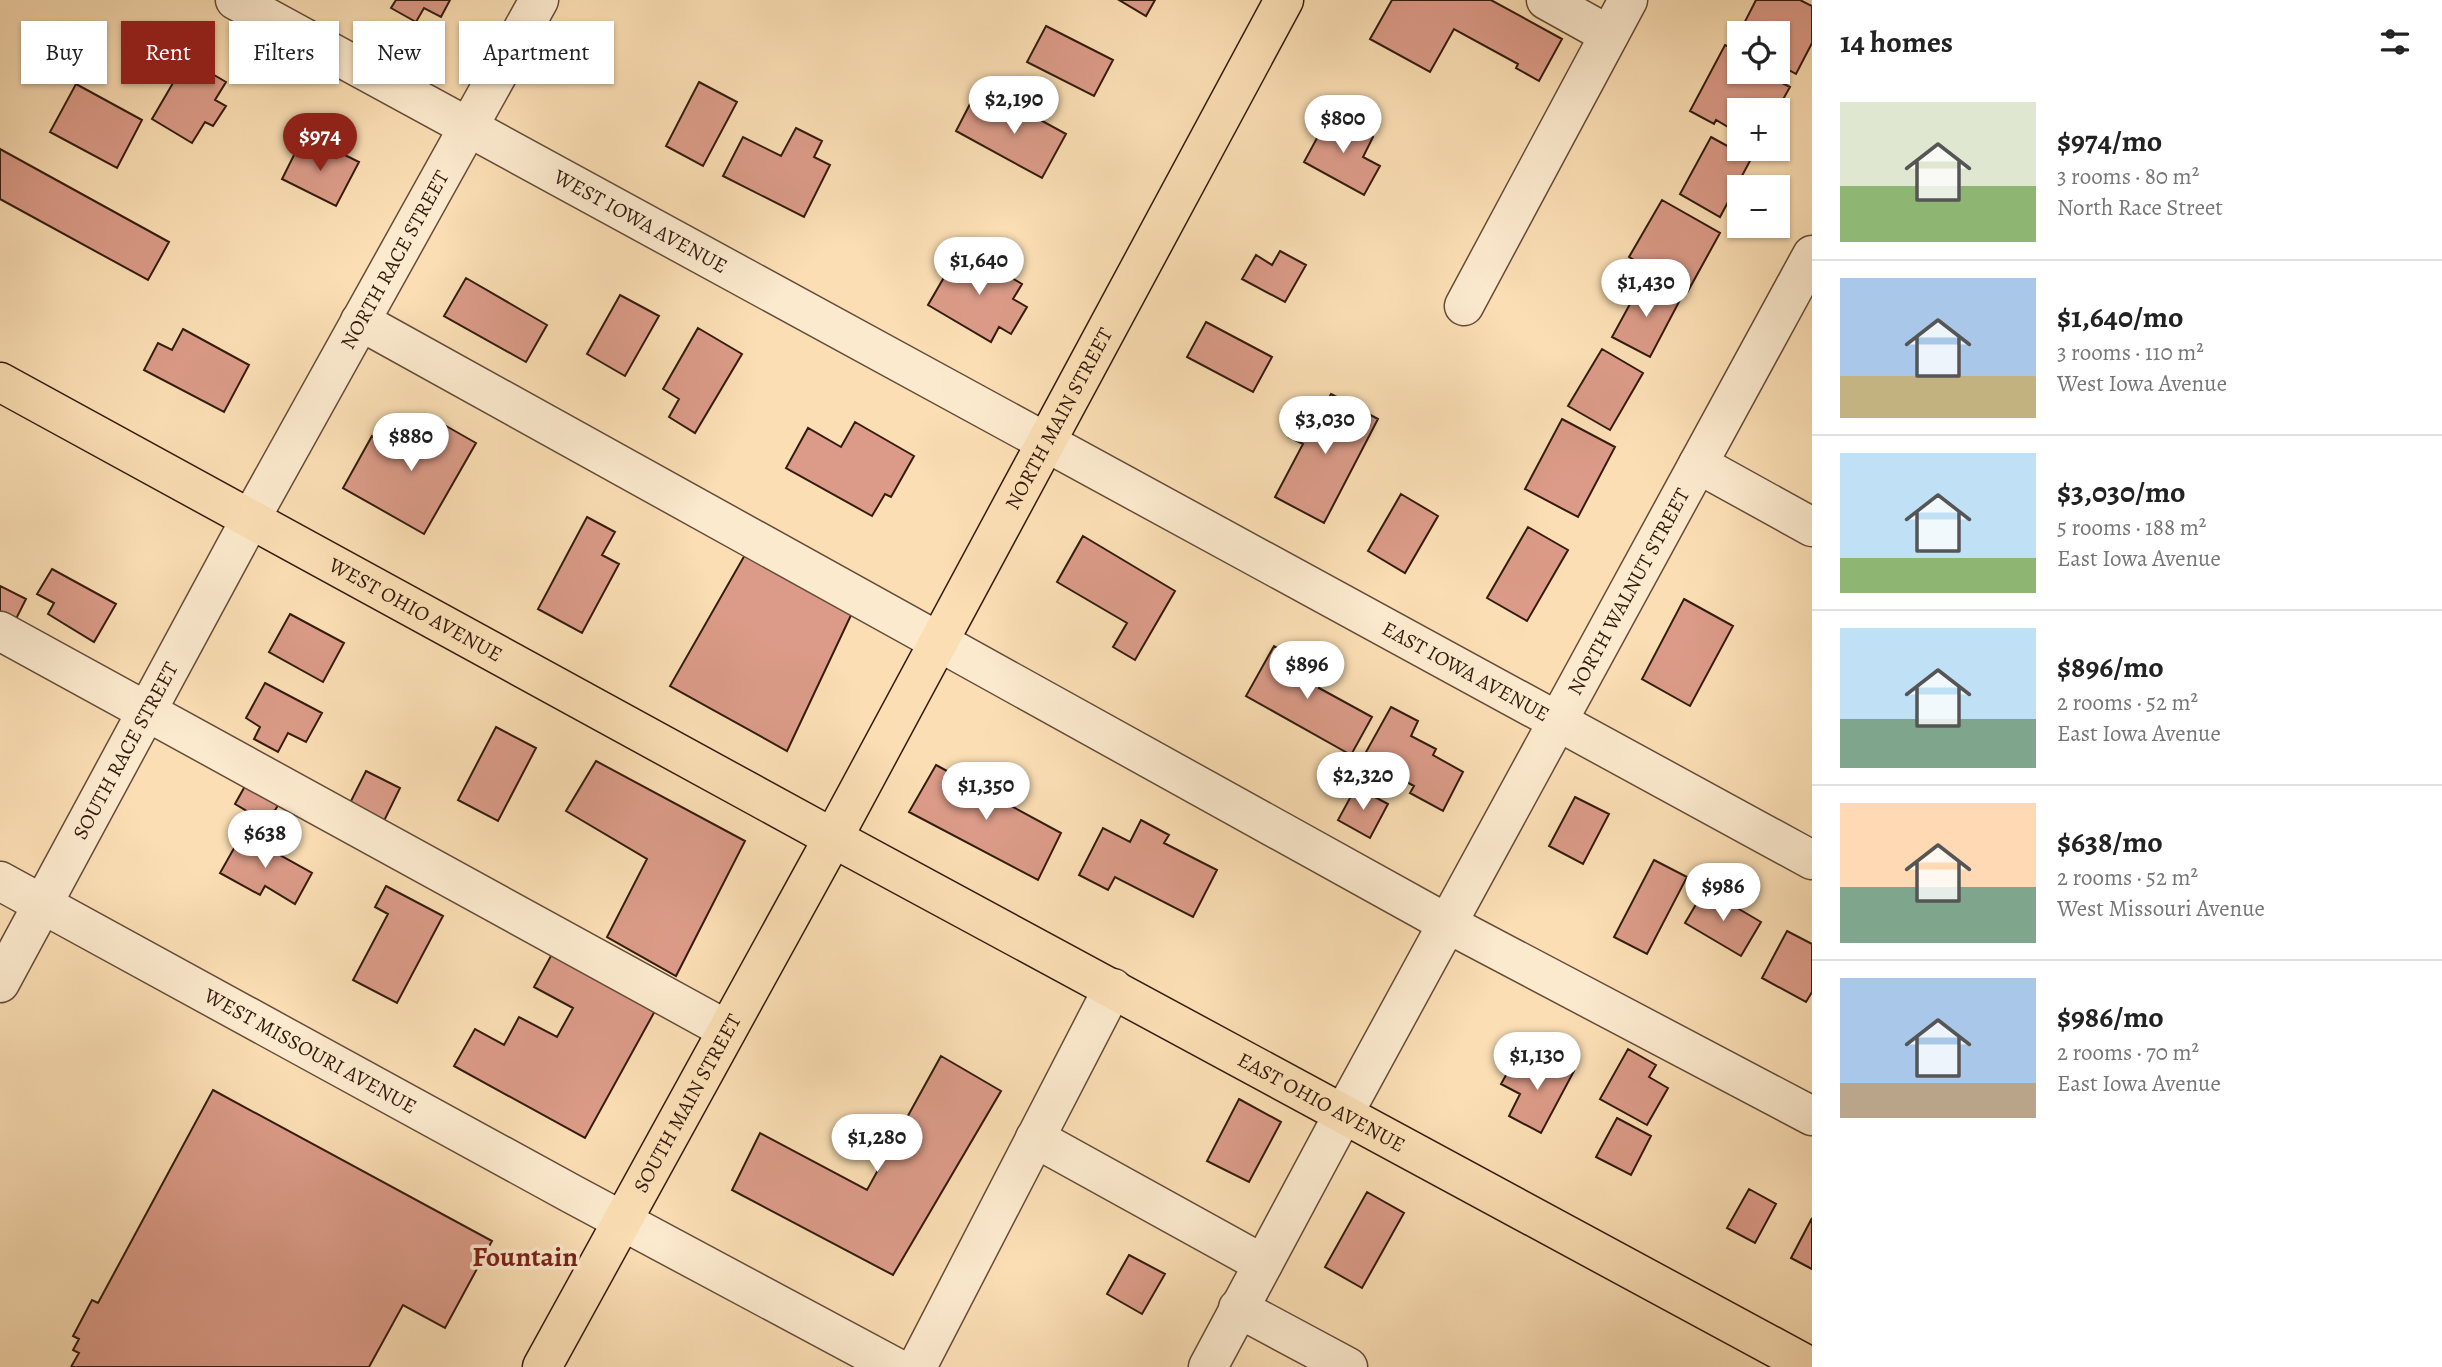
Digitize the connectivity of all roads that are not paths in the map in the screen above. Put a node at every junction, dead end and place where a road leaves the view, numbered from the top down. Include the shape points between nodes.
1 (234, 0) edge
2 (539, 0) edge
3 (1284, 0) edge
4 (1546, 0) edge
5 (1628, 0) edge
6 (1609, 35) junction
7 (469, 126) junction
8 (1812, 256) edge
9 (1464, 306) dead end
10 (360, 321) junction
11 (0, 382) edge
12 (1046, 441) junction
13 (1698, 464) junction
14 (251, 518) junction
15 (1812, 527) edge
16 (0, 631) edge
17 (939, 642) junction
18 (146, 710) junction
19 (1558, 721) junction
20 (832, 838) junction
21 (1812, 860) edge
22 (0, 881) edge
23 (41, 904) junction
24 (1448, 924) junction
25 (0, 982) edge
26 (1113, 988) junction
27 (727, 1030) junction
28 (1344, 1113) junction
29 (1812, 1116) edge
30 (1035, 1138) junction
31 (621, 1221) junction
32 (1262, 1264) junction
33 (1238, 1308) junction
34 (542, 1367) edge
35 (895, 1367) edge
36 (917, 1367) edge
37 (1208, 1367) edge
38 (1348, 1367) edge
39 (1811, 1367) edge

1 - 7 street, WEST IOWA AVENUE
2 - 7 street, NORTH RACE STREET
3 - 12 main road, NORTH MAIN STREET
4 - 6 street
5 - 6 street
6 - 9 street
7 - 10 street, NORTH RACE STREET
7 - 12 street, WEST IOWA AVENUE
8 - 13 street, NORTH WALNUT STREET
10 - 14 street, NORTH RACE STREET
10 - 17 street
11 - 14 main road, WEST OHIO AVENUE
12 - 17 main road, NORTH MAIN STREET
12 - 19 street, EAST IOWA AVENUE
13 - 15 street
13 - 19 street, NORTH WALNUT STREET
14 - 18 street, SOUTH RACE STREET
14 - 20 main road, WEST OHIO AVENUE
16 - 18 street
17 - 20 main road, NORTH MAIN STREET
17 - 24 street
18 - 23 street, SOUTH RACE STREET
18 - 27 street
19 - 21 street, EAST IOWA AVENUE
19 - 24 street, NORTH WALNUT STREET
20 - 26 main road, EAST OHIO AVENUE
20 - 27 main road, SOUTH MAIN STREET
22 - 23 street, WEST MISSOURI AVENUE
23 - 25 street, SOUTH RACE STREET
23 - 31 street, WEST MISSOURI AVENUE
24 - 28 street, NORTH WALNUT STREET
24 - 29 street
26 - 28 main road, EAST OHIO AVENUE
26 - 30 street
27 - 31 main road, SOUTH MAIN STREET
28 - 32 street, NORTH WALNUT STREET
28 - 39 main road, EAST OHIO AVENUE
30 - 32 street
30 - 36 street
31 - 34 main road, SOUTH MAIN STREET
31 - 35 street, WEST MISSOURI AVENUE
32 - 33 street, NORTH WALNUT STREET
33 - 37 street, NORTH WALNUT STREET
33 - 38 street

